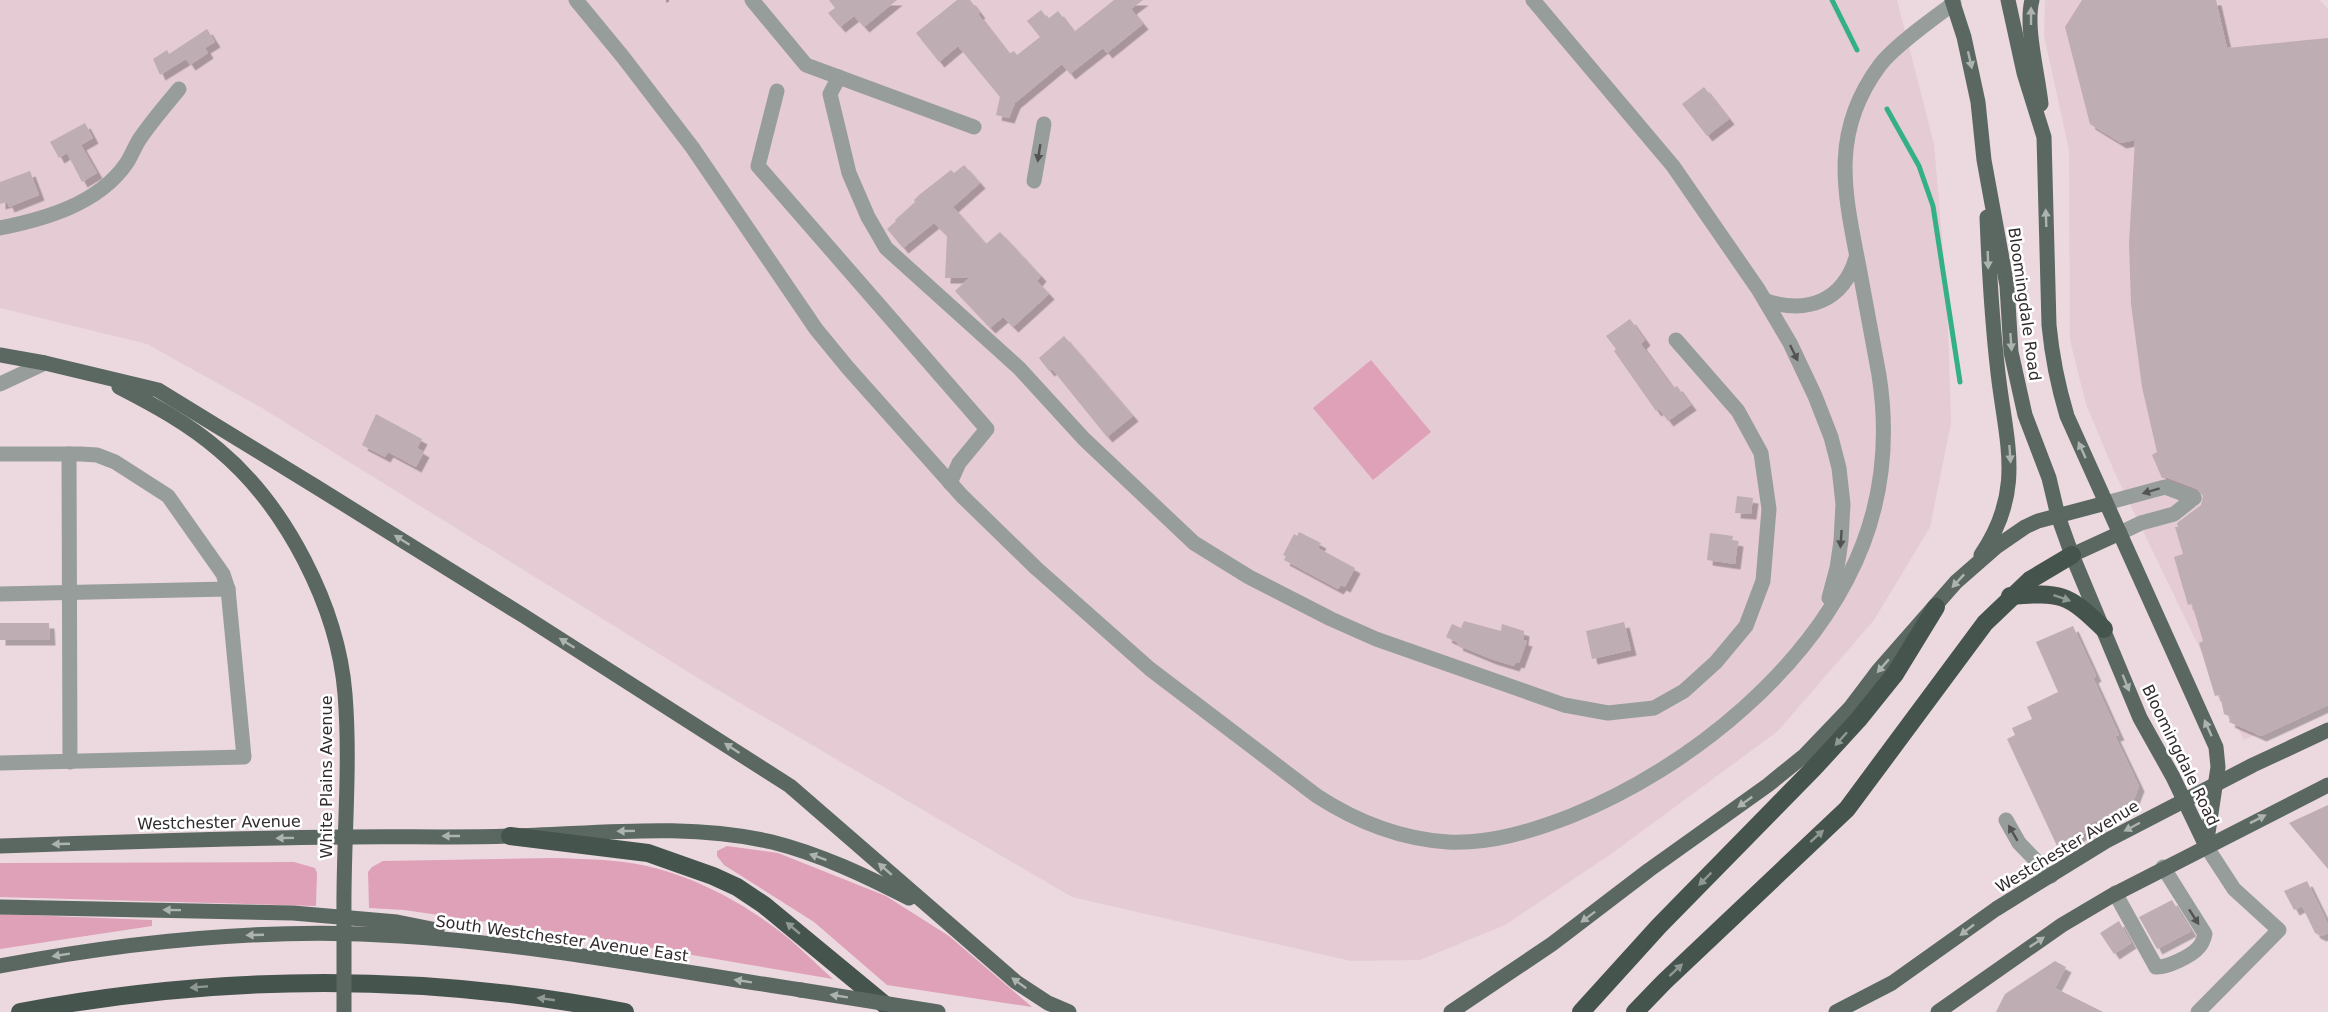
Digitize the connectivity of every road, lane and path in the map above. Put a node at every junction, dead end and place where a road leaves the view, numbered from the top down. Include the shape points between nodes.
1 (576, 0) edge
2 (752, 0) edge
3 (1533, 0) edge
4 (2008, 0) edge
5 (2032, 0) edge
6 (1956, 1) edge
7 (839, 77) junction
8 (179, 89) dead end
9 (777, 91) dead end
10 (1044, 124) dead end
11 (974, 127) dead end
12 (2044, 137) junction
13 (1984, 160) junction
14 (1034, 181) dead end
15 (0, 228) edge
16 (1857, 257) junction
17 (1766, 301) junction
18 (1676, 340) dead end
19 (0, 355) edge
20 (45, 363) junction
21 (0, 384) edge
22 (0, 454) edge
23 (69, 454) junction
24 (950, 483) junction
25 (2106, 503) junction
26 (2058, 516) junction
27 (2120, 532) junction
28 (2072, 555) junction
29 (1974, 565) junction
30 (228, 589) junction
31 (69, 592) junction
32 (0, 594) edge
33 (2010, 596) junction
34 (1936, 607) junction
35 (1817, 625) junction
36 (2104, 629) junction
37 (2328, 730) edge
38 (70, 762) junction
39 (0, 764) edge
40 (2215, 785) junction
41 (2328, 785) edge
42 (2184, 801) junction
43 (2006, 820) dead end
44 (510, 836) junction
45 (344, 837) junction
46 (0, 846) edge
47 (2206, 846) junction
48 (2163, 867) junction
49 (2051, 876) junction
50 (2115, 893) junction
51 (0, 907) edge
52 (928, 908) junction
53 (518, 946) junction
54 (0, 966) edge
55 (1582, 1011) edge
56 (20, 1012) edge
57 (344, 1012) edge
58 (625, 1012) edge
59 (894, 1012) edge
60 (938, 1012) edge
61 (1069, 1012) edge
62 (1451, 1012) edge
63 (1635, 1012) edge
64 (1836, 1012) edge
65 (1938, 1012) edge
66 (2198, 1012) edge

1 - 24 lane via 692,147 816,329
2 - 7 lane via 806,65
3 - 17 lane via 1673,166
4 - 12 main road, Bloomingdale Road
12 -> 5 main road via 2031,35
6 -> 13 main road, Bloomingdale Road via 1978,102
6 - 16 lane via 1881,63 1862,92 1852,117 1844,170
7 - 11 lane
7 - 18 lane via 830,94 849,173 886,248 1019,368 1084,439 1194,543 1249,577 1367,635 1564,705 1608,712 1654,708 1684,691 1716,662 1746,626 1763,581 1769,508 1761,453 1738,411
8 - 15 lane via 143,134 126,164 102,189 69,207
9 - 24 lane via 758,166 987,429 959,463
10 -> 14 lane
25 -> 12 main road, Bloomingdale Road via 2067,416 2052,357
13 -> 26 main road, Bloomingdale Road via 2007,286 2011,352 2018,386
13 -> 29 main road via 1990,289 2010,471 2005,504
16 - 17 lane via 1852,273 1832,296 1804,306
16 - 35 lane via 1884,404 1881,477 1873,514 1856,560
17 -> 35 lane via 1815,396 1839,468 1843,504 1841,541 1830,595
19 - 20 main road
20 - 21 lane
20 - 45 main road, White Plains Avenue via 116,385 183,423 236,465 286,529 322,600 333,631 345,692
52 -> 20 main road via 790,786 318,488 158,390
22 - 23 lane
23 - 30 lane via 97,455 115,462 168,496 222,574
23 - 31 lane
24 - 35 lane via 1089,617 1201,710 1339,810 1386,831 1422,839 1474,842 1532,830 1595,806 1650,778 1738,714 1770,683
25 - 26 main road
25 - 27 main road, Bloomingdale Road
27 -> 25 lane via 2174,514 2194,498 2165,487
26 - 28 main road, Bloomingdale Road
26 - 29 main road via 2025,527
27 - 28 main road
40 -> 27 main road, Bloomingdale Road via 2216,747
28 - 33 highway
28 - 36 main road, Bloomingdale Road
29 -> 34 main road
30 - 31 lane
30 - 38 lane via 244,757
31 - 32 lane
31 - 38 lane
33 -> 36 highway via 2063,596 2079,604
63 -> 33 highway via 1847,809 1978,631
34 -> 55 highway via 1895,674 1858,720
34 -> 62 main road via 1826,735 1796,763 1552,944
36 -> 42 main road, Bloomingdale Road via 2140,718
37 - 40 main road, Westchester Avenue
38 - 39 lane
40 - 42 main road, Westchester Avenue
40 - 47 main road, Bloomingdale Road
47 -> 41 main road
42 - 47 main road, Bloomingdale Road
42 -> 49 main road, Westchester Avenue via 2106,841
49 -> 43 lane via 2019,843
44 -> 45 main road, Westchester Avenue
52 -> 44 main road, Westchester Avenue via 842,866 773,843 737,836 633,831
59 -> 44 highway via 781,918 721,879 648,853
45 -> 46 main road, Westchester Avenue
45 - 57 main road, White Plains Avenue, bridge
47 - 48 main road
47 - 66 lane via 2234,889 2279,930
48 - 50 main road
48 -> 50 lane via 2205,934 2199,948 2170,965 2156,967
49 -> 64 main road, Westchester Avenue via 1996,909 1892,983
65 -> 50 main road via 2062,925
53 -> 51 main road via 397,922 293,913
61 -> 52 main road via 1016,982
53 -> 54 main road, South Westchester Avenue East via 399,936 232,936 93,950
60 -> 53 main road, South Westchester Avenue East, bridge
58 -> 56 highway via 450,987 320,982 193,987

